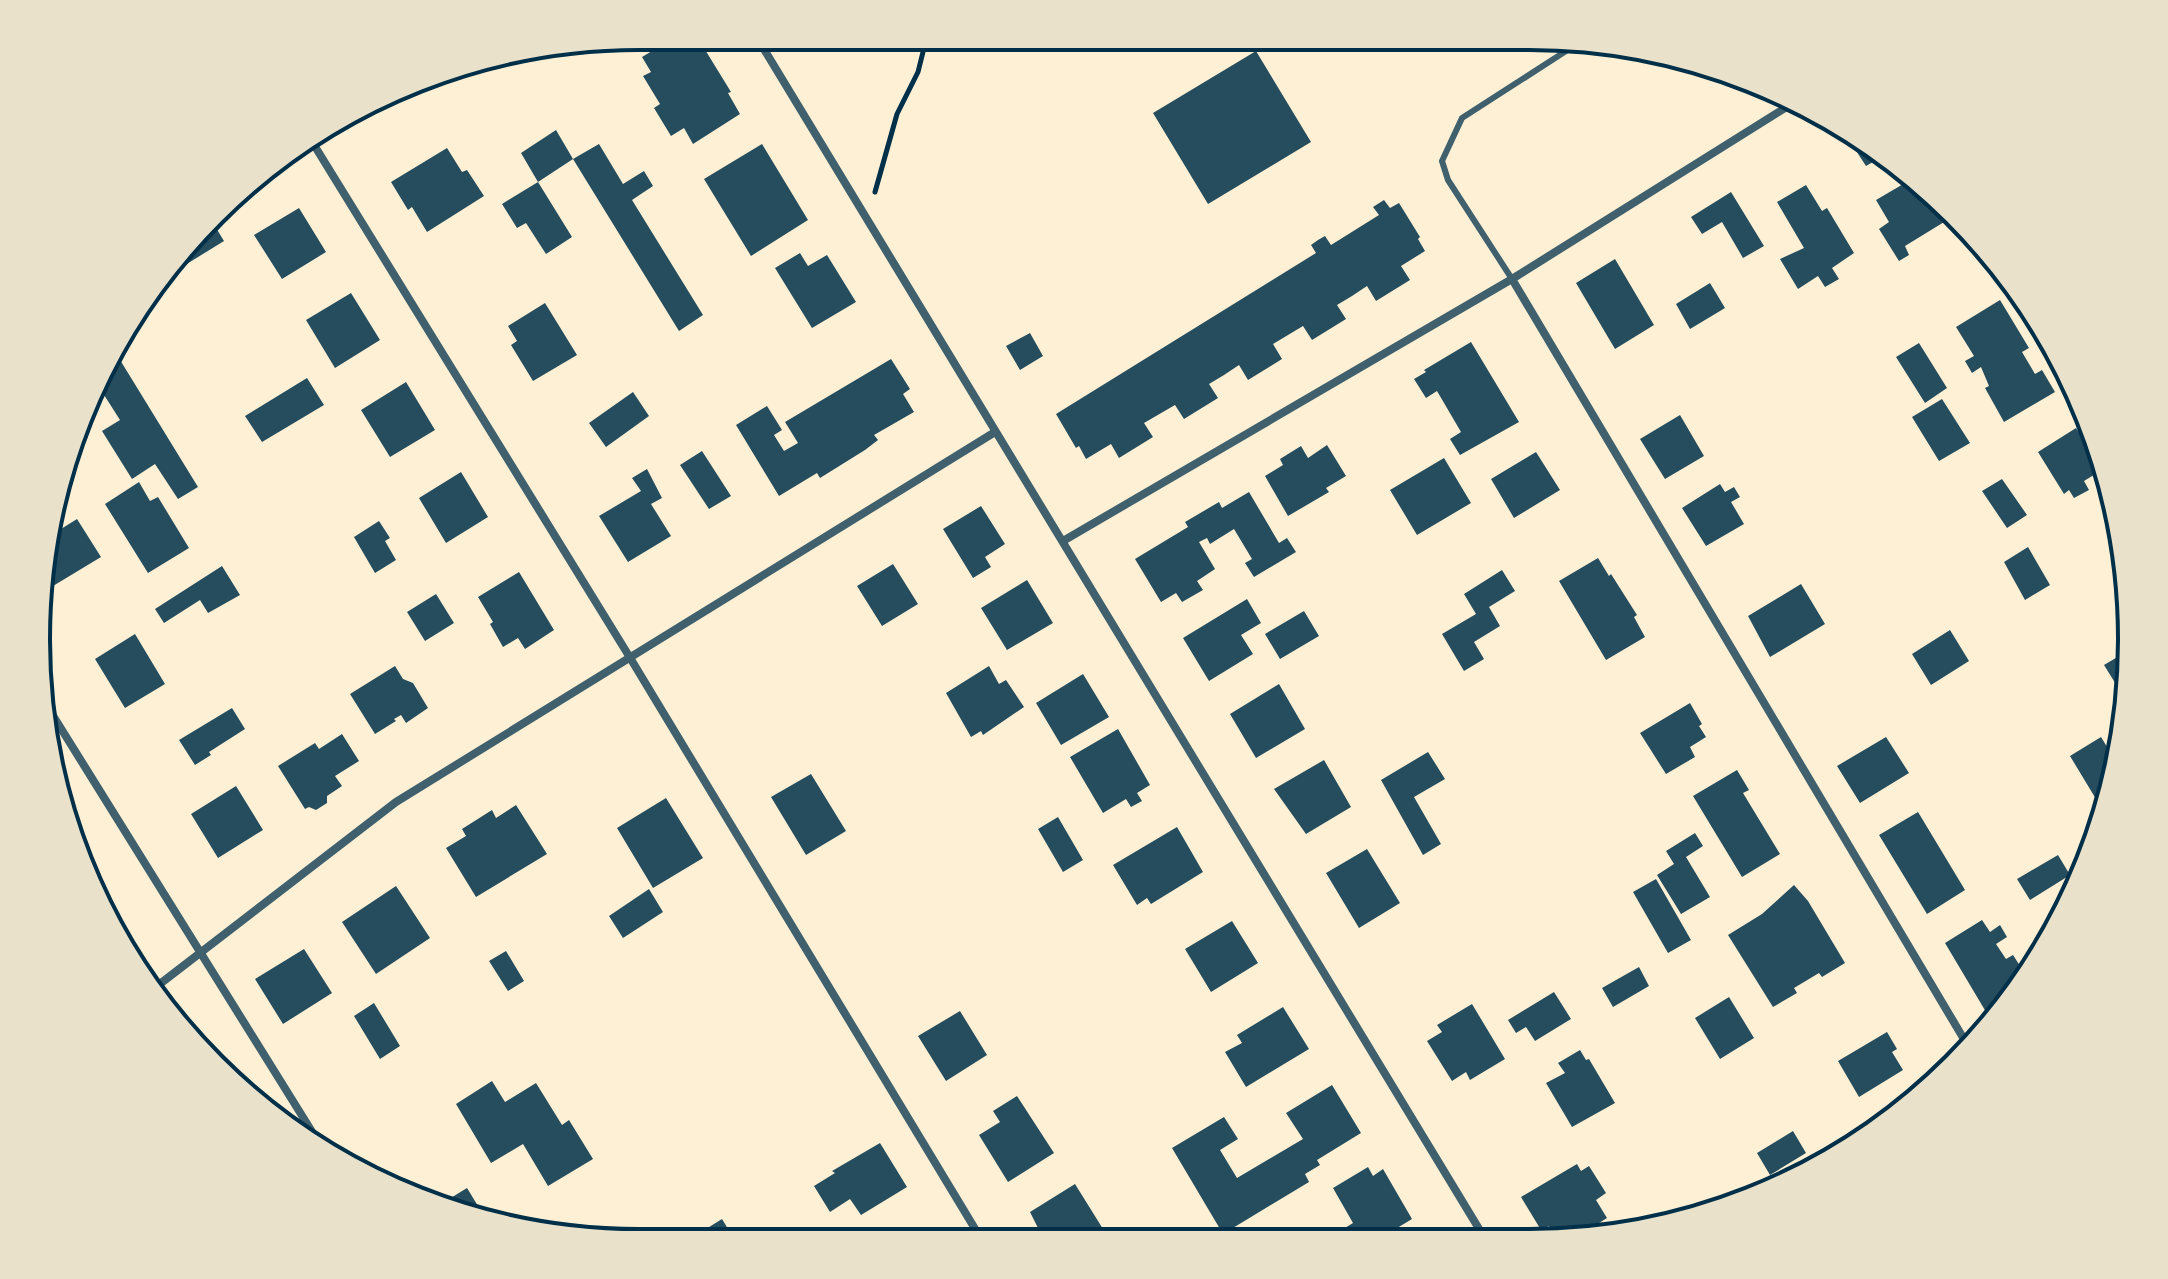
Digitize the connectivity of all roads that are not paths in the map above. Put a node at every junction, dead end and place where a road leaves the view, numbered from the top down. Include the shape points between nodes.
1 (764, 50) edge
2 (1566, 51) edge
3 (1784, 109) edge
4 (315, 147) edge
5 (1512, 279) junction
6 (995, 432) junction
7 (1063, 541) junction
8 (629, 656) junction
9 (56, 720) edge
10 (200, 953) junction
11 (161, 983) edge
12 (1963, 1037) edge
13 (310, 1128) edge
14 (975, 1229) edge
15 (1479, 1229) edge

1 - 6 street
2 - 5 lane via 1462,118 1442,161 1448,180
3 - 5 street
4 - 8 street
5 - 7 street
5 - 12 street
6 - 7 street
6 - 8 street
7 - 15 street
8 - 10 street via 396,802
8 - 14 street
9 - 10 street
10 - 11 street
10 - 13 street

